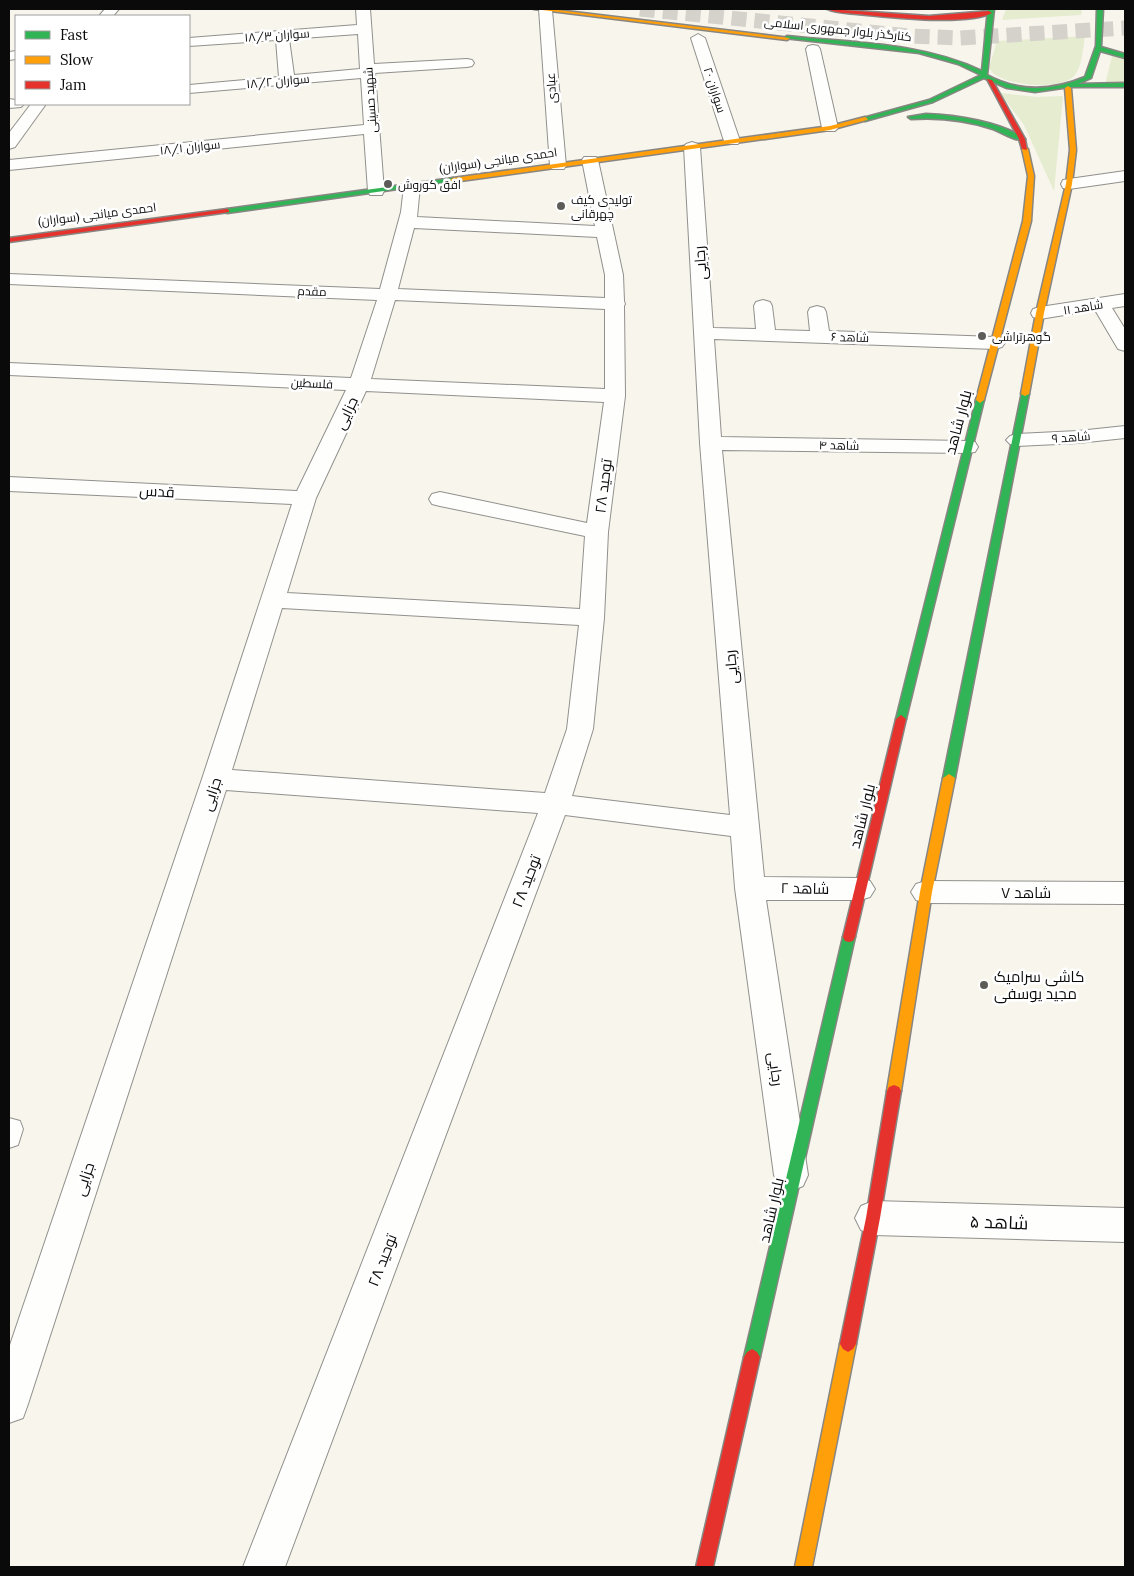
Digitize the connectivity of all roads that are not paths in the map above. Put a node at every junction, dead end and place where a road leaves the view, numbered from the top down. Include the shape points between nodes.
1 (363, 9) edge
2 (541, 9) edge
3 (830, 9) edge
4 (1100, 9) edge
5 (990, 11) edge
6 (917, 18) junction
7 (364, 29) junction
8 (943, 29) dead end
9 (282, 35) junction
10 (698, 38) dead end
11 (1118, 41) dead end
12 (190, 42) edge
13 (938, 46) dead end
14 (1098, 47) junction
15 (813, 49) dead end
16 (919, 51) junction
17 (1125, 56) edge
18 (468, 63) dead end
19 (368, 71) junction
20 (985, 77) junction
21 (287, 81) junction
22 (1125, 85) edge
23 (1071, 87) junction
24 (190, 89) edge
25 (37, 105) edge
26 (372, 128) junction
27 (830, 128) junction
28 (1022, 139) junction
29 (732, 142) junction
30 (9, 144) edge
31 (692, 148) junction
32 (590, 160) junction
33 (9, 165) edge
34 (558, 166) junction
35 (1125, 176) edge
36 (1069, 184) junction
37 (412, 186) junction
38 (376, 191) junction
39 (406, 222) junction
40 (606, 232) junction
41 (9, 240) edge
42 (9, 279) edge
43 (388, 294) junction
44 (1125, 300) edge
45 (616, 304) junction
46 (1101, 304) junction
47 (763, 306) dead end
48 (817, 312) dead end
49 (1040, 313) junction
50 (705, 333) junction
51 (766, 334) junction
52 (820, 336) junction
53 (994, 343) junction
54 (1125, 345) edge
55 (9, 369) edge
56 (359, 385) junction
57 (615, 396) junction
58 (1125, 432) edge
59 (1018, 440) junction
60 (711, 443) junction
61 (967, 447) junction
62 (9, 484) edge
63 (305, 498) junction
64 (440, 499) dead end
65 (597, 532) junction
66 (274, 600) junction
67 (592, 618) junction
68 (216, 779) junction
69 (555, 804) junction
70 (745, 826) junction
71 (750, 888) junction
72 (860, 889) junction
73 (926, 892) junction
74 (1125, 893) edge
75 (9, 1129) edge
76 (9, 1137) edge
77 (792, 1184) junction
78 (873, 1218) junction
79 (1125, 1225) edge
80 (9, 1404) edge
81 (264, 1567) edge
82 (704, 1567) edge
83 (804, 1567) edge

1 - 7 street, شهید حسینی
2 - 16 main road, کنارگذر بلوار جمهوری اسلامی
2 - 34 street, عبادی
3 - 6 main road, کنارگذر بلوار جمهوری اسلامی
4 - 14 main road
5 - 6 main road, کنارگذر بلوار جمهوری اسلامی via 953,19
5 - 20 main road
6 - 8 main road
7 - 9 street, سواران ۱۸/۳
7 - 19 street, شهید حسینی
9 - 12 street, سواران ۱۸/۳
9 - 21 street
10 - 29 street, سواران ۲۰
11 - 14 main road
13 - 16 main road
14 - 17 main road
14 - 23 main road via 1088,78
15 - 27 street
16 - 20 main road, کنارگذر بلوار جمهوری اسلامی via 947,58
18 - 19 street, سواران ۱۸/۲
19 - 21 street, سواران ۱۸/۲
19 - 26 street, شهید حسینی
20 - 23 main road, کنارگذر بلوار جمهوری اسلامی via 1005,86 1026,90
20 - 27 main road, احمدی میانجی (سواران) via 931,101
20 - 28 main road, بلوار شاهد
21 - 24 street, سواران ۱۸/۲
22 - 23 main road, کنارگذر بلوار جمهوری اسلامی
23 - 36 main road via 1073,150
25 - 30 street
26 - 33 street, سواران ۱۸/۱
26 - 38 street, شهید حسینی
27 - 28 main road via 935,114 985,123
27 - 29 main road, احمدی میانجی (سواران)
28 - 53 main road, بلوار شاهد via 1031,176 1027,221
29 - 31 main road, احمدی میانجی (سواران)
31 - 32 main road, احمدی میانجی (سواران)
31 - 50 street, رجایی
32 - 34 main road, احمدی میانجی (سواران)
32 - 40 street, توحید ۲۸
34 - 37 main road, احمدی میانجی (سواران)
35 - 36 street
36 - 49 main road
37 - 38 main road, احمدی میانجی (سواران)
37 - 39 street, جزایی
38 - 41 main road, احمدی میانجی (سواران)
39 - 40 street
39 - 43 street, جزایی
40 - 45 street, توحید ۲۸
42 - 43 street, مقدم
43 - 45 street, مقدم
43 - 56 street, جزایی
44 - 46 street, شاهد ۱۱
45 - 57 street, توحید ۲۸
46 - 49 street, شاهد ۱۱
46 - 54 street
47 - 51 street
48 - 52 street
49 - 59 main road
50 - 51 street, شاهد ۶
50 - 60 street, رجایی
51 - 52 street, شاهد ۶
52 - 53 street, شاهد ۶
53 - 61 main road, بلوار شاهد
55 - 56 street, فلسطین
56 - 57 street, فلسطین
56 - 63 street, جزایی
57 - 65 street, توحید ۲۸
58 - 59 street, شاهد ۹
59 - 73 main road
60 - 61 street, شاهد ۴
60 - 70 street, رجایی
61 - 72 main road, بلوار شاهد
62 - 63 street, قدس
63 - 66 street, جزایی
64 - 65 street
65 - 67 street, توحید ۲۸
66 - 67 street
66 - 68 street, جزایی
67 - 69 street, توحید ۲۸ via 580,729
68 - 69 street
68 - 80 street, جزایی
69 - 70 street
69 - 81 street, توحید ۲۸
70 - 71 street, رجایی
71 - 72 street, شاهد ۲
71 - 77 street, رجایی
72 - 77 main road, بلوار شاهد
73 - 74 street, شاهد ۷
73 - 78 main road
75 - 76 lane
77 - 82 main road, بلوار شاهد
78 - 79 street, شاهد ۵
78 - 83 main road

